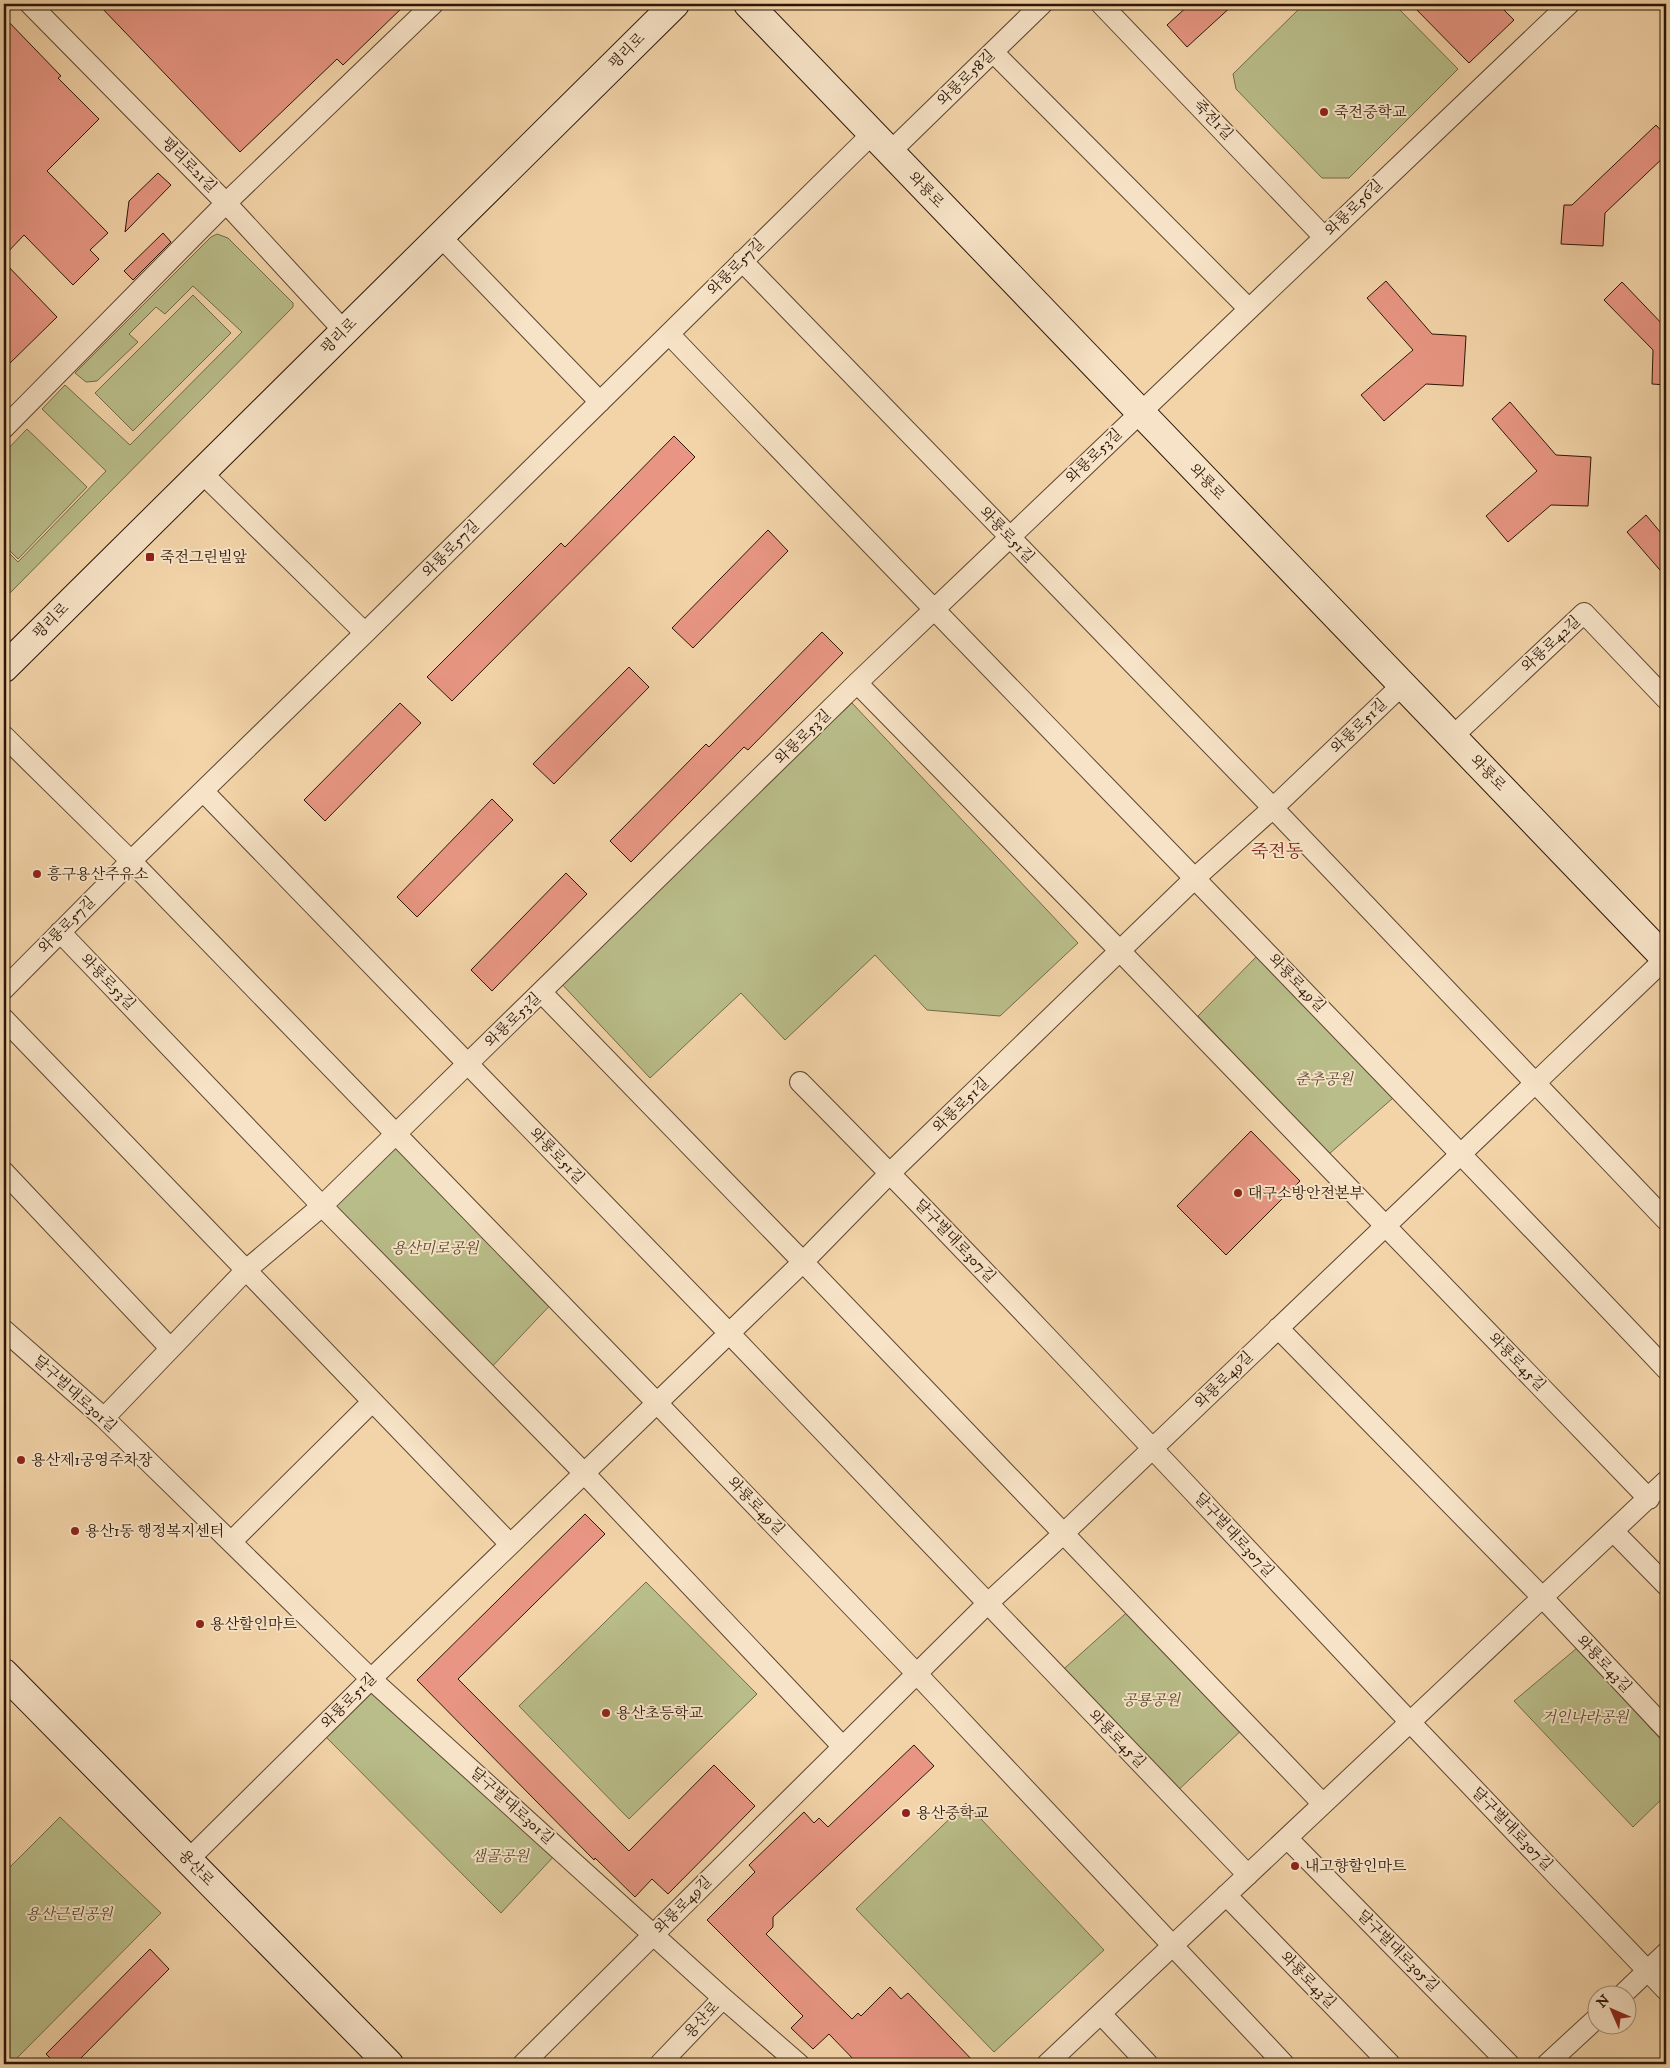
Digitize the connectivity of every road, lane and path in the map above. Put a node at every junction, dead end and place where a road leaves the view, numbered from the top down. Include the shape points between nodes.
1 (30, 4) edge
2 (433, 4) edge
3 (675, 4) edge
4 (748, 4) edge
5 (1042, 4) edge
6 (1101, 4) edge
7 (1569, 4) edge
8 (993, 52) junction
9 (881, 143) junction
10 (226, 203) junction
11 (440, 236) junction
12 (1324, 237) junction
13 (742, 261) junction
14 (1248, 309) junction
15 (344, 331) junction
16 (669, 334) junction
17 (600, 402) junction
18 (1139, 412) junction
19 (4, 428) edge
20 (201, 472) junction
21 (1010, 538) junction
22 (934, 612) junction
23 (366, 634) junction
24 (4, 668) edge
25 (857, 684) junction
26 (1402, 685) junction
27 (1666, 699) edge
28 (4, 736) edge
29 (1452, 737) junction
30 (203, 791) junction
31 (1273, 808) junction
32 (131, 861) junction
33 (1195, 878) junction
34 (60, 932) junction
35 (1120, 951) junction
36 (1666, 959) edge
37 (4, 989) edge
38 (542, 993) junction
39 (4, 1019) edge
40 (468, 1064) junction
41 (800, 1082) dead end
42 (1535, 1082) junction
43 (396, 1135) junction
44 (1461, 1153) junction
45 (4, 1172) edge
46 (890, 1174) junction
47 (322, 1206) junction
48 (1666, 1220) edge
49 (1385, 1225) junction
50 (803, 1262) junction
51 (245, 1272) junction
52 (1278, 1328) junction
53 (4, 1330) edge
54 (729, 1333) junction
55 (170, 1348) junction
56 (1666, 1368) edge
57 (372, 1402) junction
58 (657, 1403) junction
59 (104, 1418) junction
60 (1153, 1448) junction
61 (584, 1473) junction
62 (1666, 1482) edge
63 (1649, 1498) junction
64 (1614, 1532) junction
65 (1063, 1534) junction
66 (231, 1542) junction
67 (510, 1544) junction
68 (1666, 1586) edge
69 (1543, 1598) junction
70 (987, 1604) junction
71 (4, 1673) edge
72 (917, 1674) junction
73 (371, 1680) junction
74 (1411, 1723) junction
75 (1666, 1729) edge
76 (843, 1747) junction
77 (1323, 1804) junction
78 (1287, 1838) junction
79 (188, 1860) junction
80 (1248, 1875) junction
81 (1226, 1895) junction
82 (654, 1934) junction
83 (1173, 1946) junction
84 (1666, 1953) edge
85 (1648, 1970) junction
86 (1631, 1986) edge
87 (1666, 1990) edge
88 (723, 1998) junction
89 (1101, 2014) junction
90 (1588, 2027) edge
91 (388, 2064) edge
92 (523, 2064) edge
93 (660, 2064) edge
94 (799, 2064) edge
95 (1047, 2064) edge
96 (1148, 2064) edge
97 (1284, 2064) edge
98 (1390, 2064) edge
99 (1509, 2064) edge
100 (1547, 2064) edge

1 - 10 street, 평리로21길
2 - 10 street
3 - 11 main road, 평리로
4 - 9 main road, 와룡로
5 - 8 street, 와룡로58길
6 - 12 street, 죽전1길
7 - 12 street, 와룡로56길
8 - 9 street, 와룡로58길
8 - 14 street
9 - 13 street, 와룡로57길
9 - 18 main road, 와룡로
10 - 15 street, 평리로21길
10 - 19 street
11 - 15 main road, 평리로
11 - 17 street
12 - 14 street, 와룡로56길
13 - 16 street, 와룡로57길
13 - 21 street, 와룡로51길
14 - 18 street, 와룡로56길
15 - 20 main road, 평리로
16 - 17 street, 와룡로57길
16 - 22 street
17 - 23 street, 와룡로57길
18 - 21 street, 와룡로53길
18 - 26 main road, 와룡로
20 - 23 street
20 - 24 main road, 평리로
21 - 22 street, 와룡로53길
21 - 31 street, 와룡로51길
22 - 25 street, 와룡로53길
22 - 33 street
23 - 30 street, 와룡로57길
25 - 35 street
25 - 38 street, 와룡로53길
26 - 29 main road, 와룡로
26 - 31 street, 와룡로51길
27 - 29 street, 와룡로42길 via 1584,613
28 - 32 street
29 - 36 main road, 와룡로
30 - 32 street, 와룡로57길
30 - 40 street
31 - 33 street, 와룡로51길
31 - 42 street
32 - 34 street, 와룡로57길
32 - 43 street
33 - 35 street, 와룡로51길
33 - 44 street, 와룡로49길
34 - 37 street, 와룡로57길
34 - 47 street, 와룡로53길
35 - 46 street, 와룡로51길
35 - 49 street
36 - 42 street, 와룡로49길
38 - 40 street, 와룡로53길
38 - 50 street
39 - 51 street
40 - 43 street, 와룡로53길
40 - 54 street, 와룡로51길
41 - 46 street, 달구벌대로307길
42 - 44 street, 와룡로49길
42 - 48 street
43 - 47 street, 와룡로53길
43 - 58 street
44 - 49 street, 와룡로49길
44 - 56 street
45 - 55 street
46 - 50 street, 와룡로51길
46 - 60 street, 달구벌대로307길
47 - 51 street, 와룡로53길
47 - 61 street
49 - 52 street, 와룡로49길
49 - 63 street, 와룡로45길
50 - 54 street, 와룡로51길
50 - 65 street
51 - 55 street, 와룡로53길
51 - 57 street
52 - 60 street, 와룡로49길
52 - 69 street
53 - 59 street, 달구벌대로301길
54 - 58 street, 와룡로51길
54 - 70 street
55 - 59 street, 와룡로53길
57 - 66 street
57 - 67 street
58 - 61 street, 와룡로51길
58 - 72 street, 와룡로49길
59 - 66 street, 달구벌대로301길
60 - 65 street, 와룡로49길
60 - 74 street, 달구벌대로307길
61 - 67 street, 와룡로51길
61 - 76 street
62 - 63 street
63 - 64 street
64 - 68 street
64 - 69 street
65 - 70 street, 와룡로49길
65 - 77 street
66 - 73 street, 달구벌대로301길
67 - 73 street, 와룡로51길
69 - 74 street
69 - 75 street, 와룡로43길
70 - 72 street, 와룡로49길
70 - 80 street, 와룡로45길
71 - 79 main road, 용산로
72 - 76 street, 와룡로49길
72 - 83 street
73 - 79 street, 와룡로51길
73 - 82 street, 달구벌대로301길
74 - 77 street
74 - 85 street, 달구벌대로307길
76 - 82 street, 와룡로49길
77 - 78 street
78 - 80 street
78 - 99 street, 달구벌대로305길
79 - 91 main road, 용산로
80 - 81 street
81 - 83 street
81 - 98 street, 와룡로43길
82 - 88 street, 달구벌대로301길
82 - 92 street, 와룡로49길
83 - 89 street
83 - 97 street
84 - 85 street
85 - 86 street
85 - 87 street, 달구벌대로307길
88 - 93 street, 용산로
88 - 94 street, 달구벌대로301길
89 - 95 street
89 - 96 street
90 - 100 street

